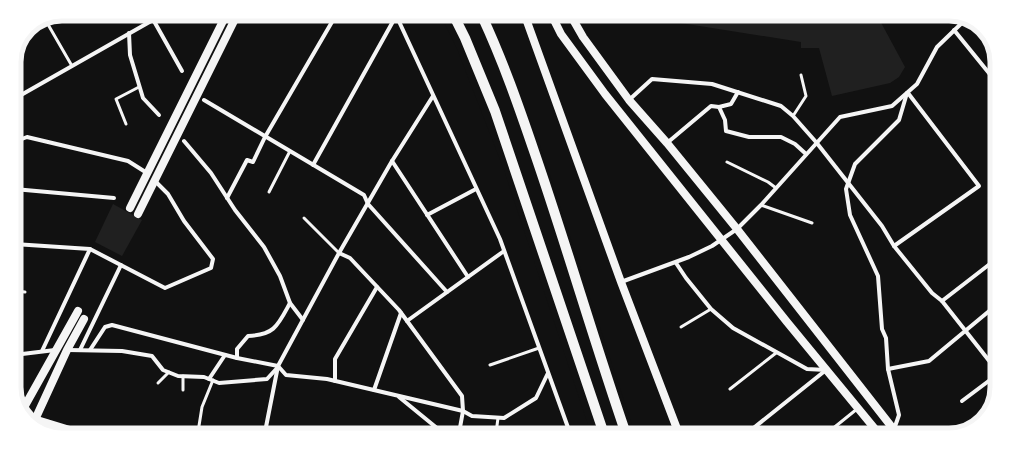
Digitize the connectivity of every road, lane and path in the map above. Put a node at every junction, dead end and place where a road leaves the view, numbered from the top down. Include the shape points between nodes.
1 (151, 21) edge
2 (154, 21) edge
3 (223, 21) edge
4 (234, 21) edge
5 (333, 21) edge
6 (393, 21) edge
7 (398, 21) edge
8 (456, 21) edge
9 (484, 21) edge
10 (527, 21) edge
11 (554, 21) edge
12 (574, 21) edge
13 (961, 23) edge
14 (48, 24) edge
15 (954, 30) junction
16 (129, 33) junction
17 (72, 66) junction
18 (182, 71) dead end
19 (990, 74) edge
20 (801, 75) dead end
21 (139, 87) junction
22 (738, 92) junction
23 (908, 93) junction
24 (21, 95) edge
25 (433, 96) junction
26 (204, 100) dead end
27 (629, 100) junction
28 (719, 107) junction
29 (159, 115) dead end
30 (793, 116) junction
31 (126, 124) dead end
32 (265, 137) junction
33 (21, 139) edge
34 (184, 141) dead end
35 (816, 142) junction
36 (667, 143) junction
37 (290, 151) junction
38 (806, 154) junction
39 (392, 161) junction
40 (727, 162) dead end
41 (313, 165) junction
42 (147, 174) junction
43 (154, 180) junction
44 (848, 183) junction
45 (476, 188) junction
46 (776, 188) junction
47 (21, 190) edge
48 (269, 192) dead end
49 (114, 198) dead end
50 (227, 198) junction
51 (368, 204) junction
52 (761, 206) junction
53 (130, 208) dead end
54 (138, 214) dead end
55 (428, 215) junction
56 (304, 218) dead end
57 (812, 223) dead end
58 (737, 229) junction
59 (722, 240) junction
60 (21, 244) edge
61 (894, 246) junction
62 (90, 249) junction
63 (504, 251) junction
64 (339, 253) junction
65 (107, 257) junction
66 (104, 261) dead end
67 (676, 263) junction
68 (990, 264) edge
69 (121, 265) junction
70 (468, 277) junction
71 (621, 282) junction
72 (377, 287) junction
73 (21, 292) edge
74 (25, 292) dead end
75 (447, 292) junction
76 (942, 301) junction
77 (290, 303) junction
78 (711, 309) junction
79 (990, 310) edge
80 (78, 311) dead end
81 (401, 313) junction
82 (84, 319) dead end
83 (303, 320) junction
84 (407, 322) junction
85 (681, 327) dead end
86 (964, 330) junction
87 (540, 348) junction
88 (42, 350) junction
89 (55, 350) junction
90 (67, 350) junction
91 (80, 350) junction
92 (90, 350) junction
93 (776, 353) junction
94 (21, 354) edge
95 (225, 355) junction
96 (237, 358) junction
97 (990, 362) edge
98 (490, 365) dead end
99 (278, 366) junction
100 (888, 369) junction
101 (826, 370) junction
102 (169, 372) junction
103 (548, 373) junction
104 (183, 376) junction
105 (211, 380) junction
106 (990, 380) edge
107 (335, 381) junction
108 (158, 383) dead end
109 (730, 388) dead end
110 (183, 390) dead end
111 (374, 390) junction
112 (397, 396) junction
113 (962, 401) dead end
114 (25, 405) edge
115 (858, 408) junction
116 (463, 411) junction
117 (498, 418) junction
118 (36, 419) edge
119 (45, 424) edge
120 (58, 427) edge
121 (199, 428) edge
122 (266, 428) edge
123 (436, 428) edge
124 (460, 428) edge
125 (497, 428) edge
126 (568, 428) edge
127 (602, 428) edge
128 (624, 428) edge
129 (676, 428) edge
130 (754, 428) edge
131 (833, 428) edge
132 (874, 428) edge
133 (891, 428) edge
134 (896, 428) edge

1 - 16 street
2 - 18 street
3 - 42 main road
4 - 43 main road
5 - 32 street
6 - 41 street
7 - 25 street
8 - 127 highway via 495,111
9 - 128 highway via 499,52 525,124
10 - 71 main road
11 - 59 main road via 561,34 605,94
12 - 27 main road
13 - 15 street
14 - 17 lane
15 - 19 street
15 - 23 street via 937,47 918,84
16 - 17 street
16 - 21 street via 130,55
17 - 24 street
20 - 30 lane via 806,96
21 - 29 street via 143,98
21 - 31 lane via 116,99
22 - 27 street via 712,84 652,79
22 - 28 street via 731,104
22 - 30 street via 781,106
23 - 35 street via 892,106 840,117
23 - 44 street via 899,120 855,164
23 - 61 street via 979,186
25 - 39 street
25 - 45 street
26 - 32 street
27 - 36 main road
28 - 36 street via 711,106
28 - 38 street via 725,120 726,131 749,137 780,137 795,144
30 - 35 street
32 - 37 street
32 - 50 street via 253,162 247,160
33 - 42 street via 27,137 128,161
34 - 50 street via 211,173
35 - 38 street
35 - 44 street
36 - 58 main road
37 - 41 street
37 - 48 lane
38 - 46 street
39 - 51 street
39 - 55 street
40 - 46 lane
41 - 51 street via 364,195
42 - 53 main road
43 - 54 main road
43 - 69 street via 168,194 184,221 213,259 211,268 165,288
44 - 61 street via 882,226
44 - 100 street via 846,189 850,215 878,276
45 - 55 street
45 - 63 street
46 - 52 street
47 - 49 street
50 - 77 street via 264,247 280,276
51 - 64 street
51 - 75 street
52 - 57 lane
52 - 58 street
55 - 70 street
56 - 64 lane
58 - 59 street
58 - 133 main road
59 - 67 street
59 - 101 main road
60 - 62 street
61 - 76 street via 932,293
62 - 65 street
62 - 88 street
63 - 70 street
63 - 87 street
64 - 72 street via 350,258
64 - 83 street
65 - 66 street
65 - 69 street
67 - 71 street
67 - 78 street
68 - 76 street
69 - 91 street
70 - 75 street
71 - 129 main road
72 - 81 street
72 - 107 street via 335,359
73 - 74 lane
75 - 84 street
76 - 86 street
77 - 83 street
77 - 96 street via 276,328 263,336 248,336 237,349
78 - 85 lane
78 - 93 street via 733,328
79 - 86 street
80 - 89 main road
81 - 84 street
81 - 111 street
82 - 90 main road
83 - 99 street
84 - 116 street via 462,396
86 - 97 street
86 - 100 street via 929,361
87 - 98 lane
87 - 103 street
88 - 89 street
88 - 94 street
89 - 114 main road
90 - 91 street
90 - 118 main road
91 - 92 street
92 - 95 street via 105,327 112,325
92 - 102 street via 122,351 152,356 163,370
93 - 101 street via 807,369
93 - 109 lane
95 - 96 street
95 - 105 street
96 - 99 street
99 - 105 street via 267,379 219,383
99 - 107 street via 286,375
99 - 122 street
100 - 134 street via 899,415
101 - 115 main road
101 - 130 street
102 - 104 street
102 - 108 lane
103 - 117 street via 536,398 504,418
103 - 126 street
104 - 105 street
104 - 110 lane
105 - 121 lane
106 - 113 street
107 - 111 street
111 - 112 street
112 - 116 street
112 - 123 street
115 - 131 lane
115 - 132 main road
116 - 117 street via 472,416
116 - 124 street
117 - 125 lane
119 - 120 main road

